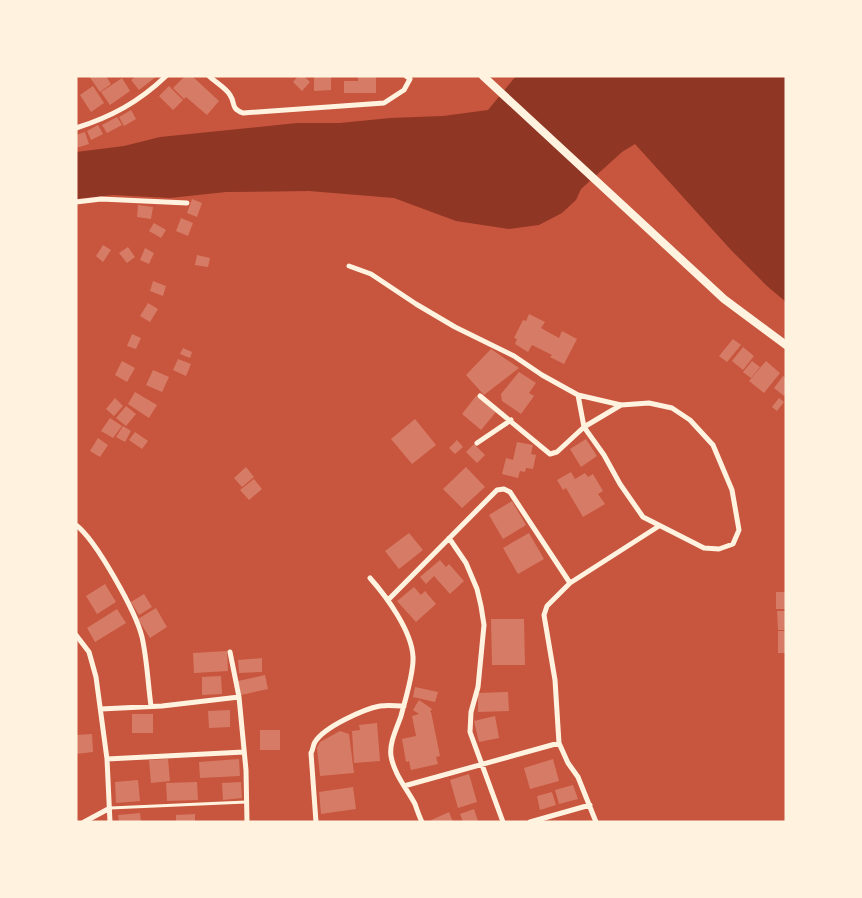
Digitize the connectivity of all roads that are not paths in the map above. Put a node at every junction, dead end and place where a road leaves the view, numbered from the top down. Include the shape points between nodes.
1 (166, 76) edge
2 (209, 76) edge
3 (406, 76) edge
4 (483, 76) edge
5 (76, 128) edge
6 (76, 202) edge
7 (187, 203) dead end
8 (348, 266) dead end
9 (786, 345) edge
10 (578, 395) junction
11 (480, 396) dead end
12 (621, 405) junction
13 (511, 420) junction
14 (584, 427) junction
15 (477, 443) dead end
16 (76, 524) edge
17 (658, 526) junction
18 (449, 538) junction
19 (370, 578) dead end
20 (570, 583) junction
21 (389, 600) junction
22 (76, 635) edge
23 (230, 652) dead end
24 (239, 698) junction
25 (150, 706) junction
26 (404, 706) junction
27 (101, 710) junction
28 (559, 742) junction
29 (244, 752) junction
30 (107, 759) junction
31 (482, 764) junction
32 (404, 786) junction
33 (246, 802) junction
34 (590, 805) junction
35 (110, 808) junction
36 (84, 822) edge
37 (110, 822) edge
38 (247, 822) edge
39 (316, 822) edge
40 (422, 822) edge
41 (503, 822) edge
42 (530, 822) edge
43 (596, 822) edge

1 - 5 street via 126,108
2 - 3 street via 230,95 237,110 243,113 384,103 404,90 410,80
4 - 9 street via 724,299
6 - 7 street via 115,199
8 - 10 street via 371,274 455,327 514,356
10 - 12 street
10 - 14 street
11 - 13 street
12 - 14 street
12 - 17 street via 649,403 672,408 690,420 713,445 732,490 739,530 733,544 719,549 704,548
13 - 14 street via 550,454 557,452
13 - 15 street
14 - 17 street via 634,506 643,517
16 - 25 street via 94,544 135,618 142,637
17 - 20 street
18 - 20 street via 497,490 504,489 510,492
18 - 21 street
18 - 31 street via 466,563 482,606 484,625 470,732
19 - 21 street
20 - 28 street via 547,606 544,615 555,680
21 - 26 street via 410,640 413,654
22 - 27 street via 89,652
23 - 24 street
24 - 25 street
24 - 29 street
25 - 27 street
26 - 32 street via 391,756
26 - 39 street via 380,706 360,712 315,742 312,753
27 - 30 street
28 - 31 street
28 - 34 street
29 - 30 street
29 - 33 street
30 - 35 street
31 - 32 street
31 - 41 street
32 - 40 street
33 - 35 lane
33 - 38 street
34 - 42 street
34 - 43 street
35 - 36 street
35 - 37 street

